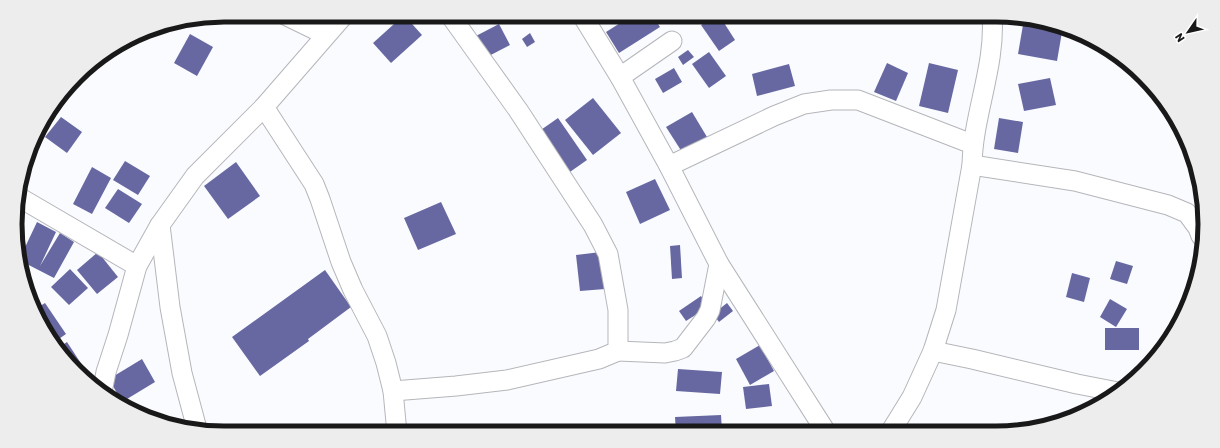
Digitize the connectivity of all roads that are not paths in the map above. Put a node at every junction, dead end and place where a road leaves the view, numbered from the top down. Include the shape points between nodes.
1 (299, 22) edge
2 (338, 22) edge
3 (455, 22) edge
4 (586, 22) edge
5 (992, 22) edge
6 (326, 35) junction
7 (672, 41) dead end
8 (620, 77) junction
9 (264, 107) junction
10 (972, 144) junction
11 (972, 165) junction
12 (669, 166) junction
13 (24, 200) edge
14 (160, 225) junction
15 (1198, 228) edge
16 (719, 264) junction
17 (137, 266) junction
18 (618, 351) junction
19 (933, 351) junction
20 (106, 372) junction
21 (94, 379) edge
22 (103, 386) edge
23 (1110, 390) edge
24 (393, 391) junction
25 (196, 424) edge
26 (396, 426) edge
27 (822, 426) edge
28 (895, 426) edge

1 - 6 street
2 - 6 street
3 - 18 street via 518,110 593,225 608,254 618,310
4 - 8 street
5 - 10 street via 991,54
6 - 9 street
7 - 8 street
8 - 12 street
9 - 14 street via 195,176
9 - 24 street via 314,184 341,262 377,336
10 - 11 street
10 - 12 street via 858,100 832,100 804,104 774,116
11 - 15 street via 1075,181 1168,205 1187,213
11 - 19 street via 946,310
12 - 16 street
13 - 17 street
14 - 17 street
14 - 25 street via 170,307
16 - 18 street via 710,310 683,348 665,353
16 - 27 street
17 - 20 street
18 - 24 street via 598,359 507,380
19 - 23 street
19 - 28 street via 912,398
20 - 21 street
20 - 22 street
24 - 26 street

